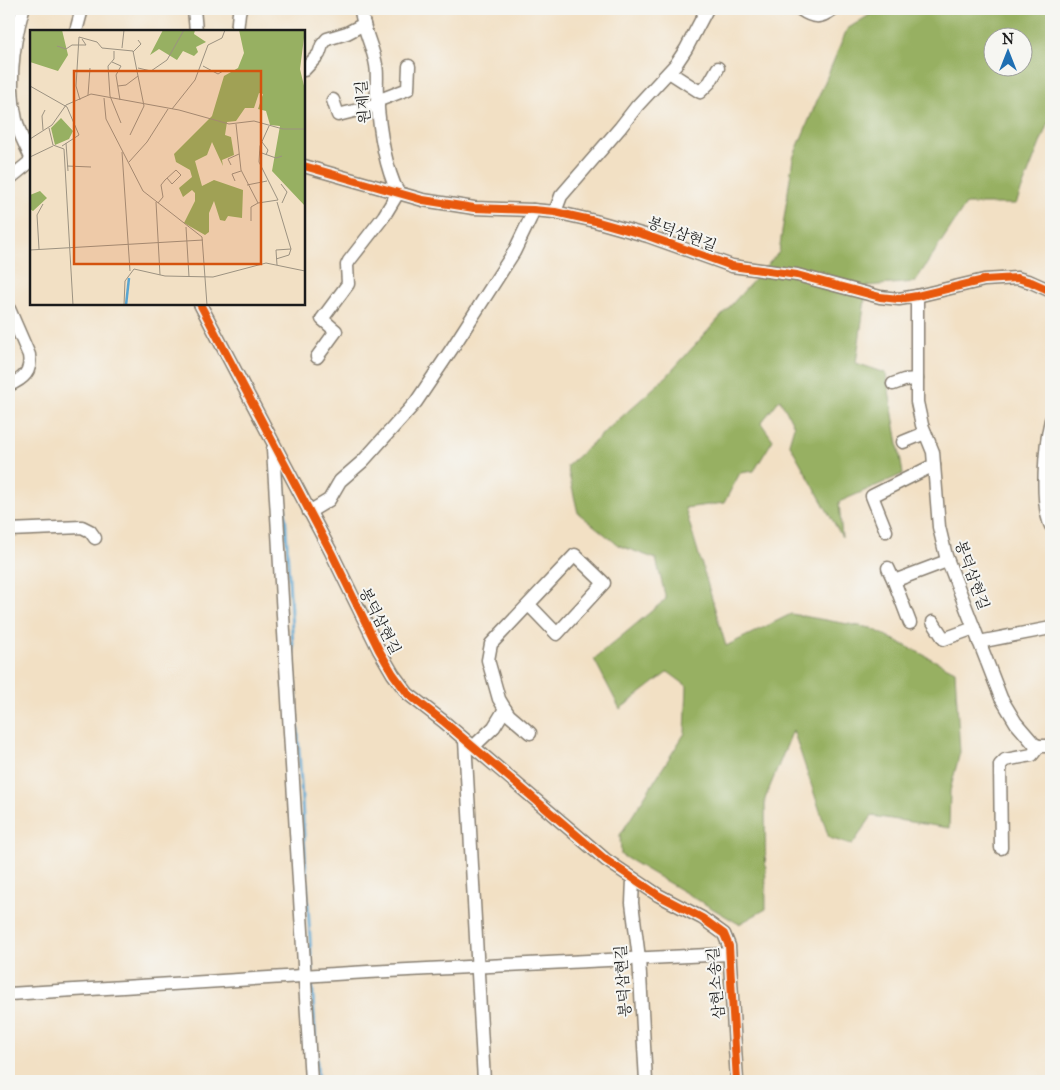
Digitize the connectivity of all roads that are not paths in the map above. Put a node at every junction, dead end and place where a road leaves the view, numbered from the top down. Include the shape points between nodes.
1 (23, 9) edge
2 (82, 9) edge
3 (194, 9) edge
4 (240, 9) edge
5 (362, 9) edge
6 (707, 9) edge
7 (800, 9) edge
8 (833, 9) edge
9 (364, 24) junction
10 (76, 30) edge
11 (196, 30) edge
12 (237, 30) edge
13 (410, 66) dead end
14 (718, 68) dead end
15 (305, 69) edge
16 (669, 72) junction
17 (333, 100) dead end
18 (378, 103) junction
19 (30, 158) edge
20 (30, 161) edge
21 (305, 166) edge
22 (9, 179) edge
23 (398, 193) junction
24 (533, 210) junction
25 (555, 212) junction
26 (1051, 291) edge
27 (917, 296) junction
28 (201, 305) edge
29 (9, 309) edge
30 (317, 357) dead end
31 (917, 379) junction
32 (893, 384) dead end
33 (9, 385) edge
34 (1051, 420) edge
35 (925, 432) junction
36 (903, 442) dead end
37 (273, 444) junction
38 (1049, 463) edge
39 (934, 466) junction
40 (309, 512) junction
41 (1051, 526) edge
42 (9, 530) edge
43 (886, 531) dead end
44 (95, 538) dead end
45 (947, 561) junction
46 (888, 568) dead end
47 (894, 582) junction
48 (529, 605) junction
49 (910, 622) dead end
50 (933, 622) dead end
51 (974, 628) junction
52 (1051, 628) edge
53 (979, 642) junction
54 (505, 709) junction
55 (530, 733) dead end
56 (469, 743) junction
57 (1045, 746) edge
58 (1001, 848) dead end
59 (630, 877) junction
60 (729, 954) junction
61 (639, 958) junction
62 (478, 966) junction
63 (304, 976) junction
64 (9, 994) edge
65 (311, 1081) edge
66 (484, 1081) edge
67 (646, 1081) edge
68 (738, 1081) edge

1 - 19 street via 13,53 14,111
2 - 10 street
3 - 11 street
4 - 12 street
5 - 9 street, 원제길
6 - 16 street via 686,49
7 - 8 street via 814,17
9 - 15 street via 327,39
9 - 18 street, 원제길 via 377,67
13 - 18 street via 408,89
14 - 16 street via 700,92
16 - 25 street via 561,196
17 - 18 street via 338,115
18 - 23 street, 원제길 via 387,162
20 - 22 street
21 - 23 street, 봉덕삼현길
23 - 24 street, 봉덕삼현길 via 452,205
23 - 30 street via 349,262 348,284 322,319 336,331
24 - 25 street, 봉덕삼현길
24 - 40 street via 514,252 416,402 363,461 340,481 329,500
25 - 27 street, 봉덕삼현길 via 648,236 732,266 797,275 880,296 899,299
26 - 27 street, 봉덕삼현길 via 1016,278 984,280
27 - 31 street, 봉덕삼현길
28 - 37 street, 봉덕삼현길
29 - 33 street via 30,362 26,374
31 - 32 street
31 - 35 street, 봉덕삼현길 via 917,402
34 - 38 street
35 - 36 street
35 - 39 street, 봉덕삼현길 via 933,452
37 - 40 street, 봉덕삼현길
37 - 63 street
38 - 41 street via 1045,478
39 - 43 street via 872,496
39 - 45 street, 봉덕삼현길 via 939,528
40 - 56 street, 봉덕삼현길 via 393,674 408,694
42 - 44 street via 82,527 90,530
45 - 47 street
45 - 51 street, 봉덕삼현길
46 - 47 street
47 - 49 street
48 - 48 street via 575,555 604,583 557,634
48 - 54 street via 492,644 488,660
50 - 51 street via 944,640
51 - 53 street, 봉덕삼현길
52 - 53 street
53 - 57 street, 봉덕삼현길 via 1001,698 1016,723 1034,744
54 - 55 street
54 - 56 street via 494,727
56 - 59 street, 봉덕삼현길
56 - 62 street
57 - 58 street via 1032,755 1005,760 1000,766
59 - 60 street, 삼현소송길 via 724,934
59 - 61 street, 봉덕삼현길
60 - 61 street
60 - 68 street, 삼현소송길
61 - 62 street
61 - 67 street, 봉덕삼현길
62 - 63 street
62 - 66 street
63 - 64 street
63 - 65 street

